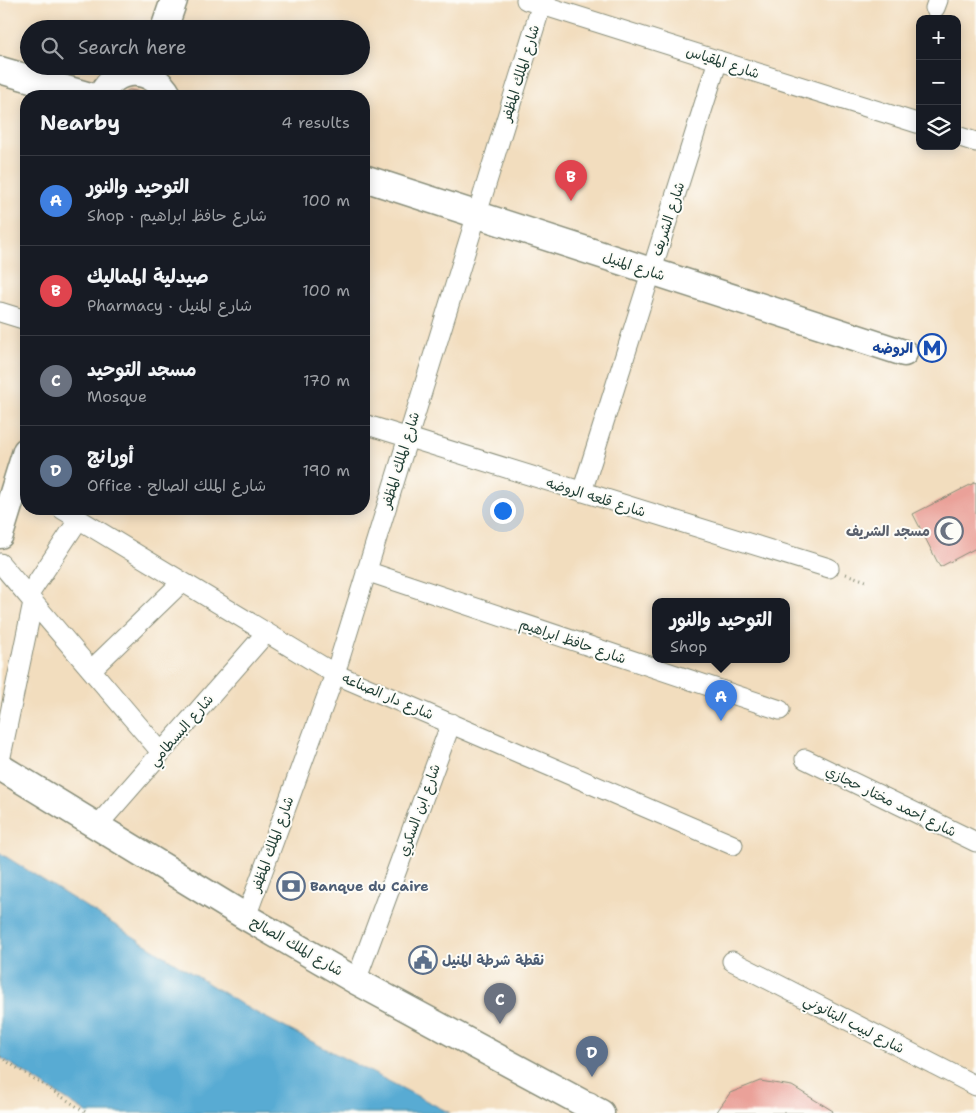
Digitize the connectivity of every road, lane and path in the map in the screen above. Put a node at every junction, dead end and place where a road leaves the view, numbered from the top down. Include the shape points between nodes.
1 (174, 0) edge
2 (537, 2) edge
3 (167, 20) edge
4 (718, 60) junction
5 (0, 70) edge
6 (122, 75) edge
7 (153, 75) edge
8 (69, 90) edge
9 (104, 90) edge
10 (166, 90) edge
11 (916, 123) edge
12 (961, 137) edge
13 (976, 142) edge
14 (370, 180) edge
15 (476, 214) junction
16 (651, 271) junction
17 (0, 312) edge
18 (20, 318) edge
19 (904, 353) dead end
20 (370, 426) edge
21 (407, 438) junction
22 (20, 489) edge
23 (582, 492) junction
24 (72, 515) edge
25 (79, 519) junction
26 (0, 535) edge
27 (0, 563) edge
28 (829, 568) joint
29 (366, 571) junction
30 (182, 582) junction
31 (869, 582) dead end
32 (31, 599) junction
33 (266, 633) junction
34 (91, 670) junction
35 (335, 674) junction
36 (780, 710) dead end
37 (451, 723) junction
38 (162, 752) junction
39 (805, 759) dead end
40 (0, 761) edge
41 (0, 767) edge
42 (97, 826) junction
43 (976, 842) edge
44 (733, 844) dead end
45 (246, 916) junction
46 (732, 962) dead end
47 (356, 981) junction
48 (0, 1058) edge
49 (976, 1086) edge
50 (594, 1111) edge
51 (88, 1113) edge

1 - 3 main road
2 - 4 street, شارع المقياس
2 - 15 street, شارع الملك المظفر
4 - 11 street, شارع المقياس
4 - 16 street, شارع الشريف
5 - 8 main road
6 - 9 main road
7 - 10 main road
12 - 13 street
14 - 15 main road, شارع المنيل
15 - 16 main road, شارع المنيل
15 - 21 street, شارع الملك المظفر
16 - 19 main road, شارع المنيل
16 - 23 street, شارع الشريف
17 - 18 street
20 - 21 street, شارع قلعه الروضه
21 - 23 street, شارع قلعه الروضه
21 - 29 street, شارع الملك المظفر
22 - 26 main road
23 - 28 street, شارع قلعه الروضه
24 - 25 street, شارع دار الصناعه
25 - 30 street, شارع دار الصناعه
25 - 32 street
27 - 32 street
28 - 31 path
29 - 35 street, شارع الملك المظفر
29 - 36 street, شارع حافظ ابراهيم
30 - 33 street, شارع دار الصناعه
30 - 34 street
32 - 34 street
32 - 40 street
33 - 35 street, شارع دار الصناعه
33 - 38 street, شارع البسطامي
34 - 38 street
35 - 37 street, شارع دار الصناعه
35 - 45 street, شارع الملك المظفر
37 - 44 street, شارع دار الصناعه
37 - 47 street, شارع ابن السكري
38 - 42 street, شارع البسطامي
39 - 43 street, شارع أحمد مختار حجازي
41 - 42 main road, شارع الملك الصالح
42 - 45 main road, شارع الملك الصالح
45 - 47 main road, شارع الملك الصالح
46 - 49 street, شارع لبيب البتانوني
47 - 50 main road, شارع الملك الصالح
48 - 51 path

